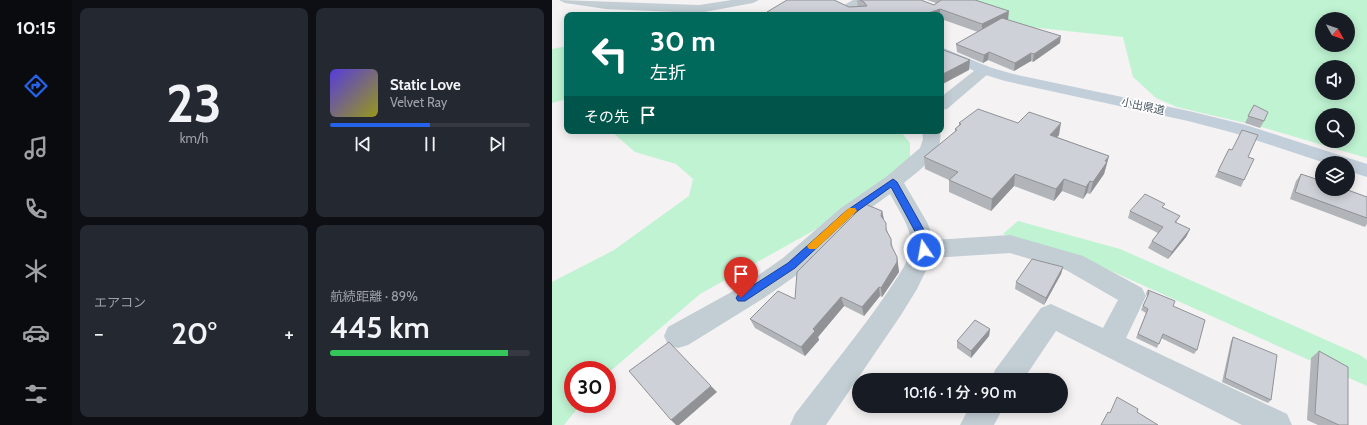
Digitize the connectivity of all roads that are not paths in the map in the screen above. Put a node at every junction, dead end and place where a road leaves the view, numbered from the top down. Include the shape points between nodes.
1 (565, 0) edge
2 (863, 0) edge
3 (755, 2) edge
4 (839, 5) joint
5 (854, 12) edge
6 (944, 52) edge
7 (984, 70) junction
8 (944, 103) edge
9 (931, 134) edge
10 (1323, 156) edge
11 (1355, 167) edge
12 (1367, 171) edge
13 (893, 182) junction
14 (924, 250) junction
15 (678, 336) dead end
16 (1110, 345) junction
17 (1011, 373) edge
18 (984, 413) edge
19 (806, 425) edge
20 (976, 425) edge
21 (1276, 425) edge

1 - 3 street via 606,5 699,9
2 - 4 street
4 - 5 main road
6 - 7 main road, 小出県道
7 - 8 street
7 - 10 main road, 小出県道 via 1028,83 1218,123
9 - 13 street via 929,150
11 - 12 main road
13 - 14 street via 923,237
13 - 15 street via 849,213 792,265
14 - 16 street via 1010,244 1074,263 1133,296
14 - 19 street via 906,289
16 - 17 street via 1051,316
16 - 21 street
18 - 20 street

